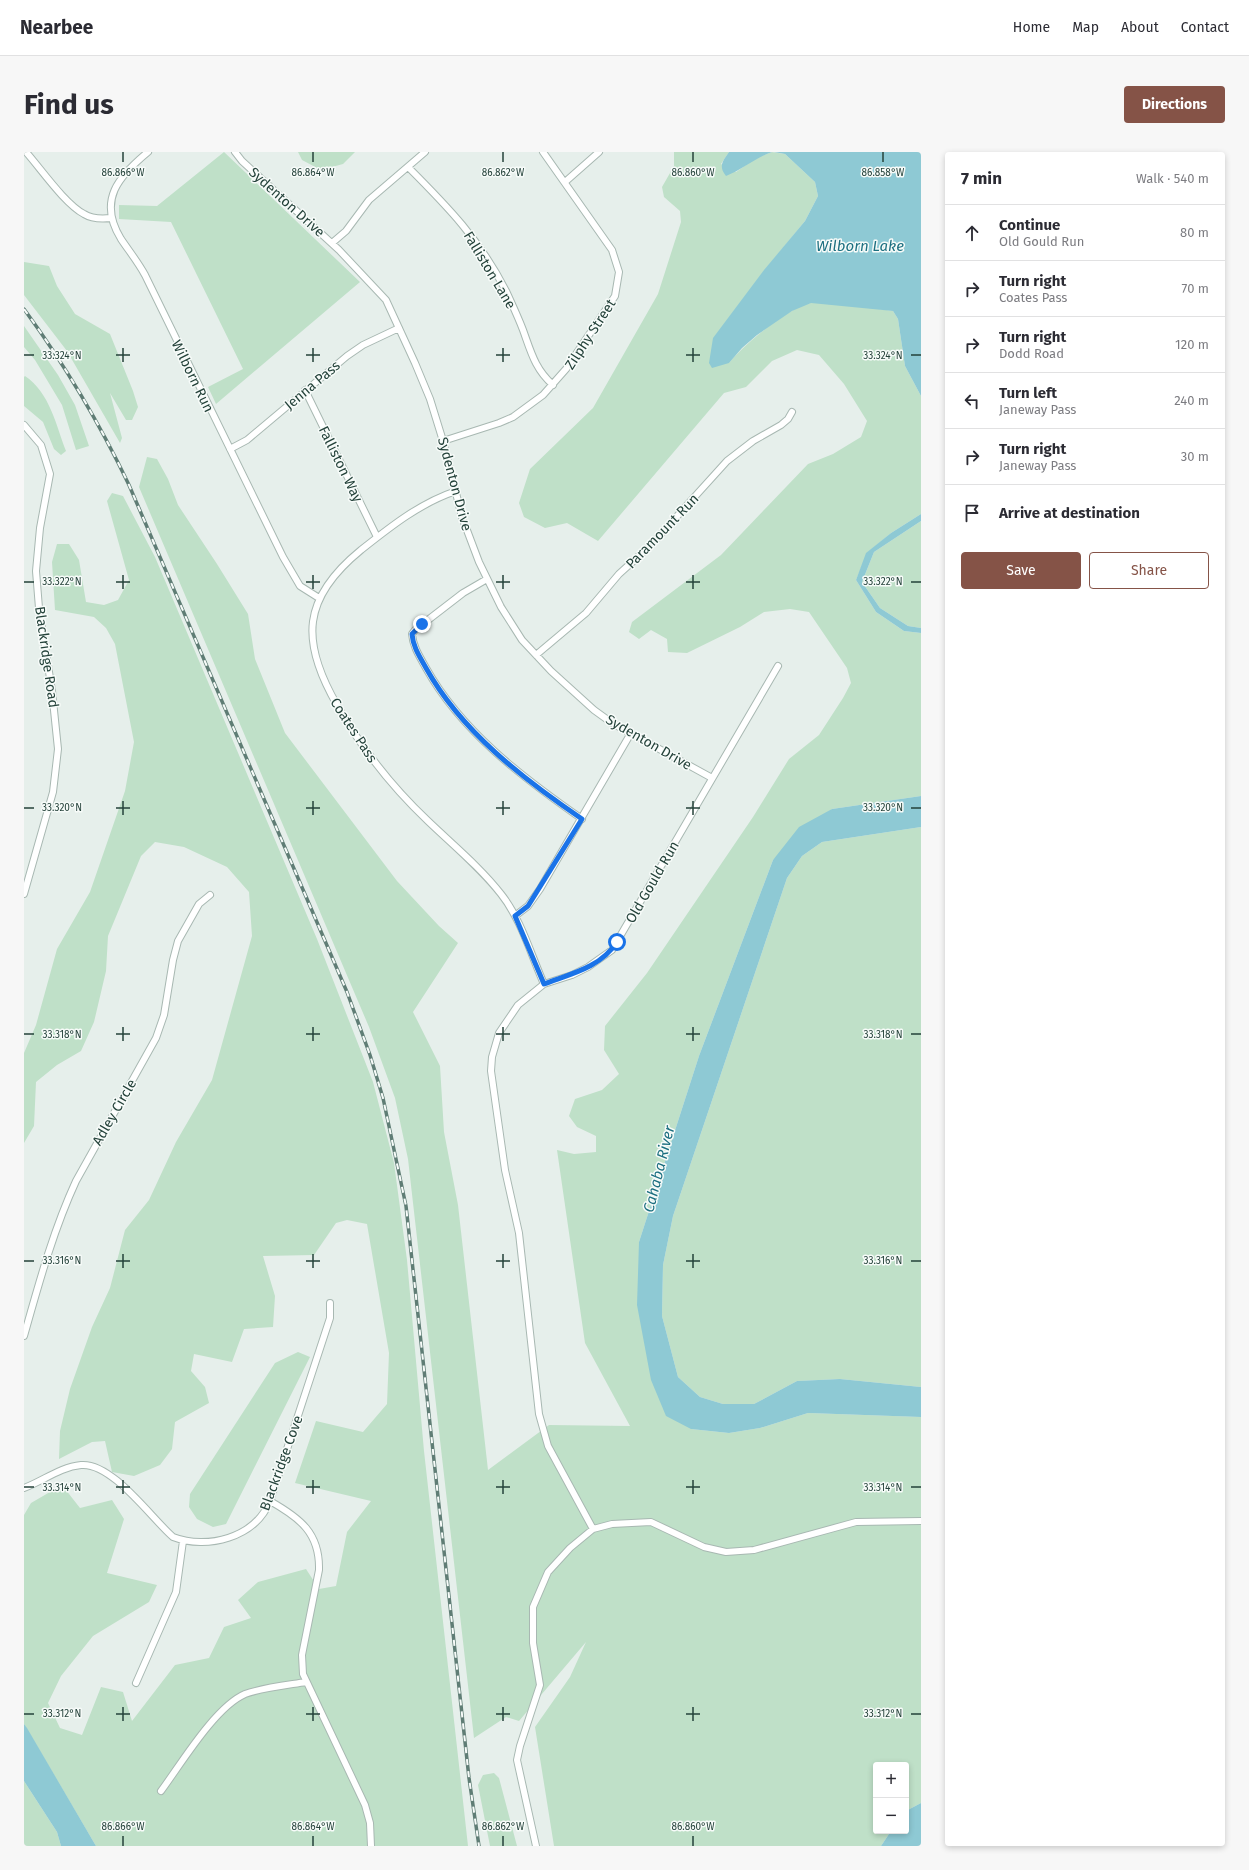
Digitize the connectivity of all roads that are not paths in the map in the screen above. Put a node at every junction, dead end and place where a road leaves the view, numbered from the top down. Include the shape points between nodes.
1 (26, 152) edge
2 (148, 152) edge
3 (234, 152) edge
4 (425, 152) edge
5 (544, 152) edge
6 (598, 152) edge
7 (408, 167) junction
8 (565, 182) junction
9 (111, 218) junction
10 (332, 243) junction
11 (399, 328) junction
12 (553, 385) junction
13 (305, 390) junction
14 (792, 412) dead end
15 (24, 425) edge
16 (443, 440) junction
17 (230, 449) junction
18 (456, 491) junction
19 (377, 537) junction
20 (487, 579) junction
21 (319, 598) junction
22 (536, 655) junction
23 (778, 666) dead end
24 (632, 733) junction
25 (712, 778) junction
26 (582, 819) junction
27 (24, 894) edge
28 (210, 895) dead end
29 (515, 916) junction
30 (544, 984) junction
31 (330, 1303) dead end
32 (24, 1336) edge
33 (24, 1488) edge
34 (270, 1501) junction
35 (921, 1521) edge
36 (593, 1529) junction
37 (183, 1541) junction
38 (306, 1682) junction
39 (136, 1683) dead end
40 (160, 1791) dead end
41 (371, 1846) edge
42 (536, 1846) edge

1 - 9 street via 72,205 84,215 101,219
2 - 9 street via 130,167 118,182 111,203
3 - 10 street, Sydenton Drive
4 - 7 street
5 - 8 street, Zilphy Street
6 - 8 street
7 - 10 street via 369,200 346,231
7 - 12 street, Falliston Lane via 450,210 479,246 514,308 534,362
8 - 12 street, Zilphy Street via 612,250 618,265 618,280 612,302
9 - 17 street, Wilborn Run via 145,275
10 - 11 street, Sydenton Drive via 386,300
11 - 13 street, Jenna Pass via 363,345
11 - 16 street, Sydenton Drive via 430,399
12 - 16 street, Zilphy Street via 513,417
13 - 17 street, Jenna Pass via 247,440
13 - 19 street, Falliston Way
14 - 22 street, Paramount Run via 788,420 748,444 727,461 651,545 619,574 586,613
15 - 27 street, Blackridge Road via 41,445 50,474 40,528 36,571 58,749 53,792
16 - 18 street, Sydenton Drive
17 - 21 street, Wilborn Run via 291,572 300,586
18 - 19 street, Coates Pass via 431,500
18 - 20 street, Sydenton Drive via 470,540
19 - 21 street, Coates Pass via 335,573
20 - 22 street, Sydenton Drive via 511,624
20 - 26 street via 463,593 415,630 412,634 415,648 443,695 473,730 526,778
21 - 29 street, Coates Pass via 312,626 316,660 329,692 356,738 405,798 483,873 502,895
22 - 24 street, Sydenton Drive via 570,691 594,710
23 - 25 street, Old Gould Run
24 - 25 street, Sydenton Drive
24 - 26 street
25 - 30 street, Old Gould Run via 612,950 588,967
26 - 29 street via 528,906
28 - 32 street, Adley Circle via 199,904 178,941 164,1015 149,1052 65,1205 50,1246
29 - 30 street, Coates Pass
30 - 36 street, Old Gould Run via 518,1005 499,1033 491,1071 505,1170 519,1233 539,1414 548,1446
31 - 34 street, Blackridge Cove via 330,1318
33 - 37 street, Blackridge Cove via 68,1468 92,1466 102,1470 126,1488 164,1530 172,1537
34 - 37 street, Blackridge Cove via 258,1522 240,1533 212,1542
34 - 38 street via 294,1514 305,1526 313,1536 319,1560 302,1655
35 - 36 street via 856,1522 754,1550 726,1552 704,1547 651,1522 612,1524
36 - 42 street via 570,1548 548,1572 533,1608 533,1643 540,1685 517,1760
37 - 39 street via 176,1592
38 - 40 street via 246,1694 228,1704 216,1716
38 - 41 street via 365,1806 370,1823

